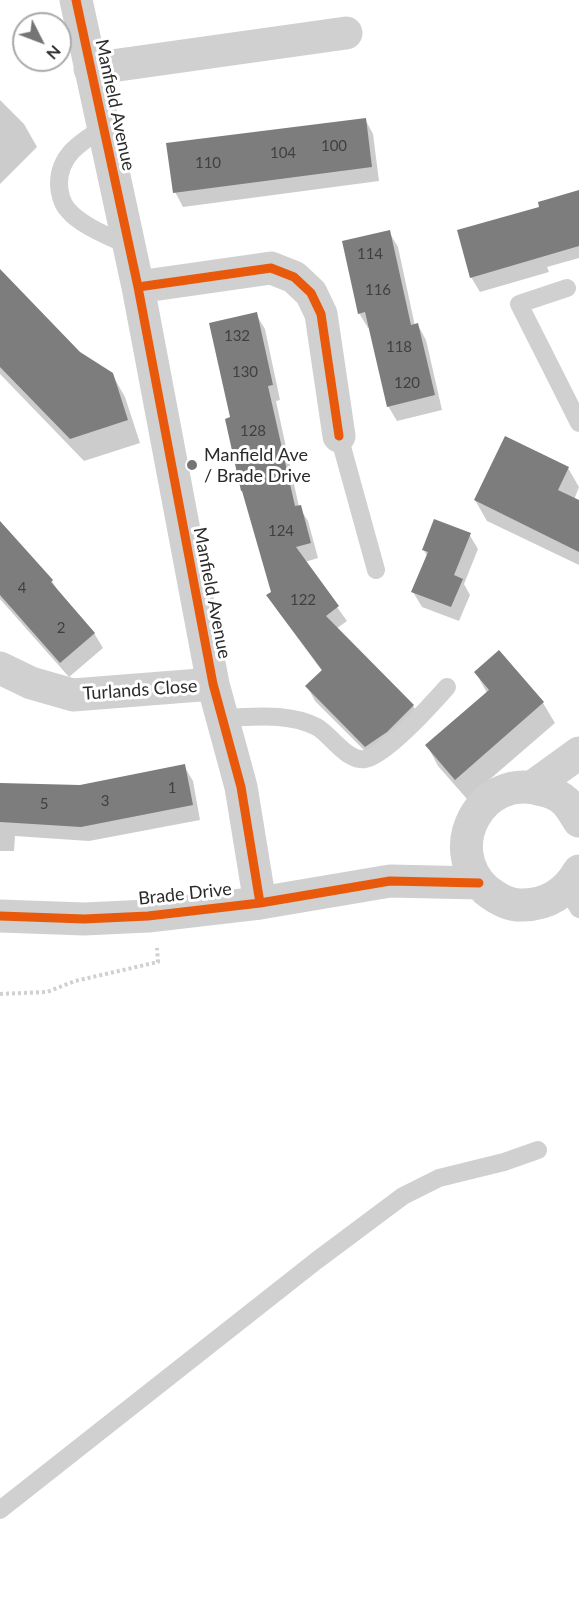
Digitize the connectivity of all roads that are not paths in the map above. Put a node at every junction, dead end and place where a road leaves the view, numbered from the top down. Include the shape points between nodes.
1 (76, 0) edge
2 (346, 33) dead end
3 (90, 69) junction
4 (103, 128) junction
5 (129, 246) junction
6 (138, 287) junction
7 (567, 288) dead end
8 (579, 423) edge
9 (339, 436) joint
10 (376, 570) dead end
11 (0, 668) edge
12 (213, 684) junction
13 (447, 687) dead end
14 (222, 718) junction
15 (579, 753) edge
16 (532, 786) junction
17 (575, 802) edge
18 (466, 852) junction
19 (390, 881) junction
20 (479, 883) junction
21 (575, 890) edge
22 (260, 903) junction
23 (0, 916) edge
24 (538, 1150) dead end
25 (0, 1510) edge

1 - 3 street, Manfield Avenue
2 - 3 street, Manfield Avenue
3 - 4 street, Manfield Avenue
4 - 5 street, Manfield Avenue
4 - 5 lane via 69,153 59,171 59,191 67,210
5 - 6 street, Manfield Avenue
6 - 9 street via 271,268 294,277 311,293 321,314
6 - 12 street, Manfield Avenue
7 - 8 lane via 519,304
9 - 10 lane
11 - 12 street, Turlands Close via 31,683 73,695
12 - 14 street, Manfield Avenue
13 - 14 lane via 409,727 375,756 363,760 318,728 292,718
14 - 22 street, Manfield Avenue via 242,787
15 - 16 street
16 - 17 street
16 - 18 street via 512,788 481,806 470,824
18 - 19 street, Brade Drive
18 - 20 street
19 - 20 street, Brade Drive
19 - 22 street, Brade Drive
20 - 21 street via 494,897 523,905
22 - 23 street, Brade Drive via 148,916
24 - 25 lane via 439,1178 403,1196

